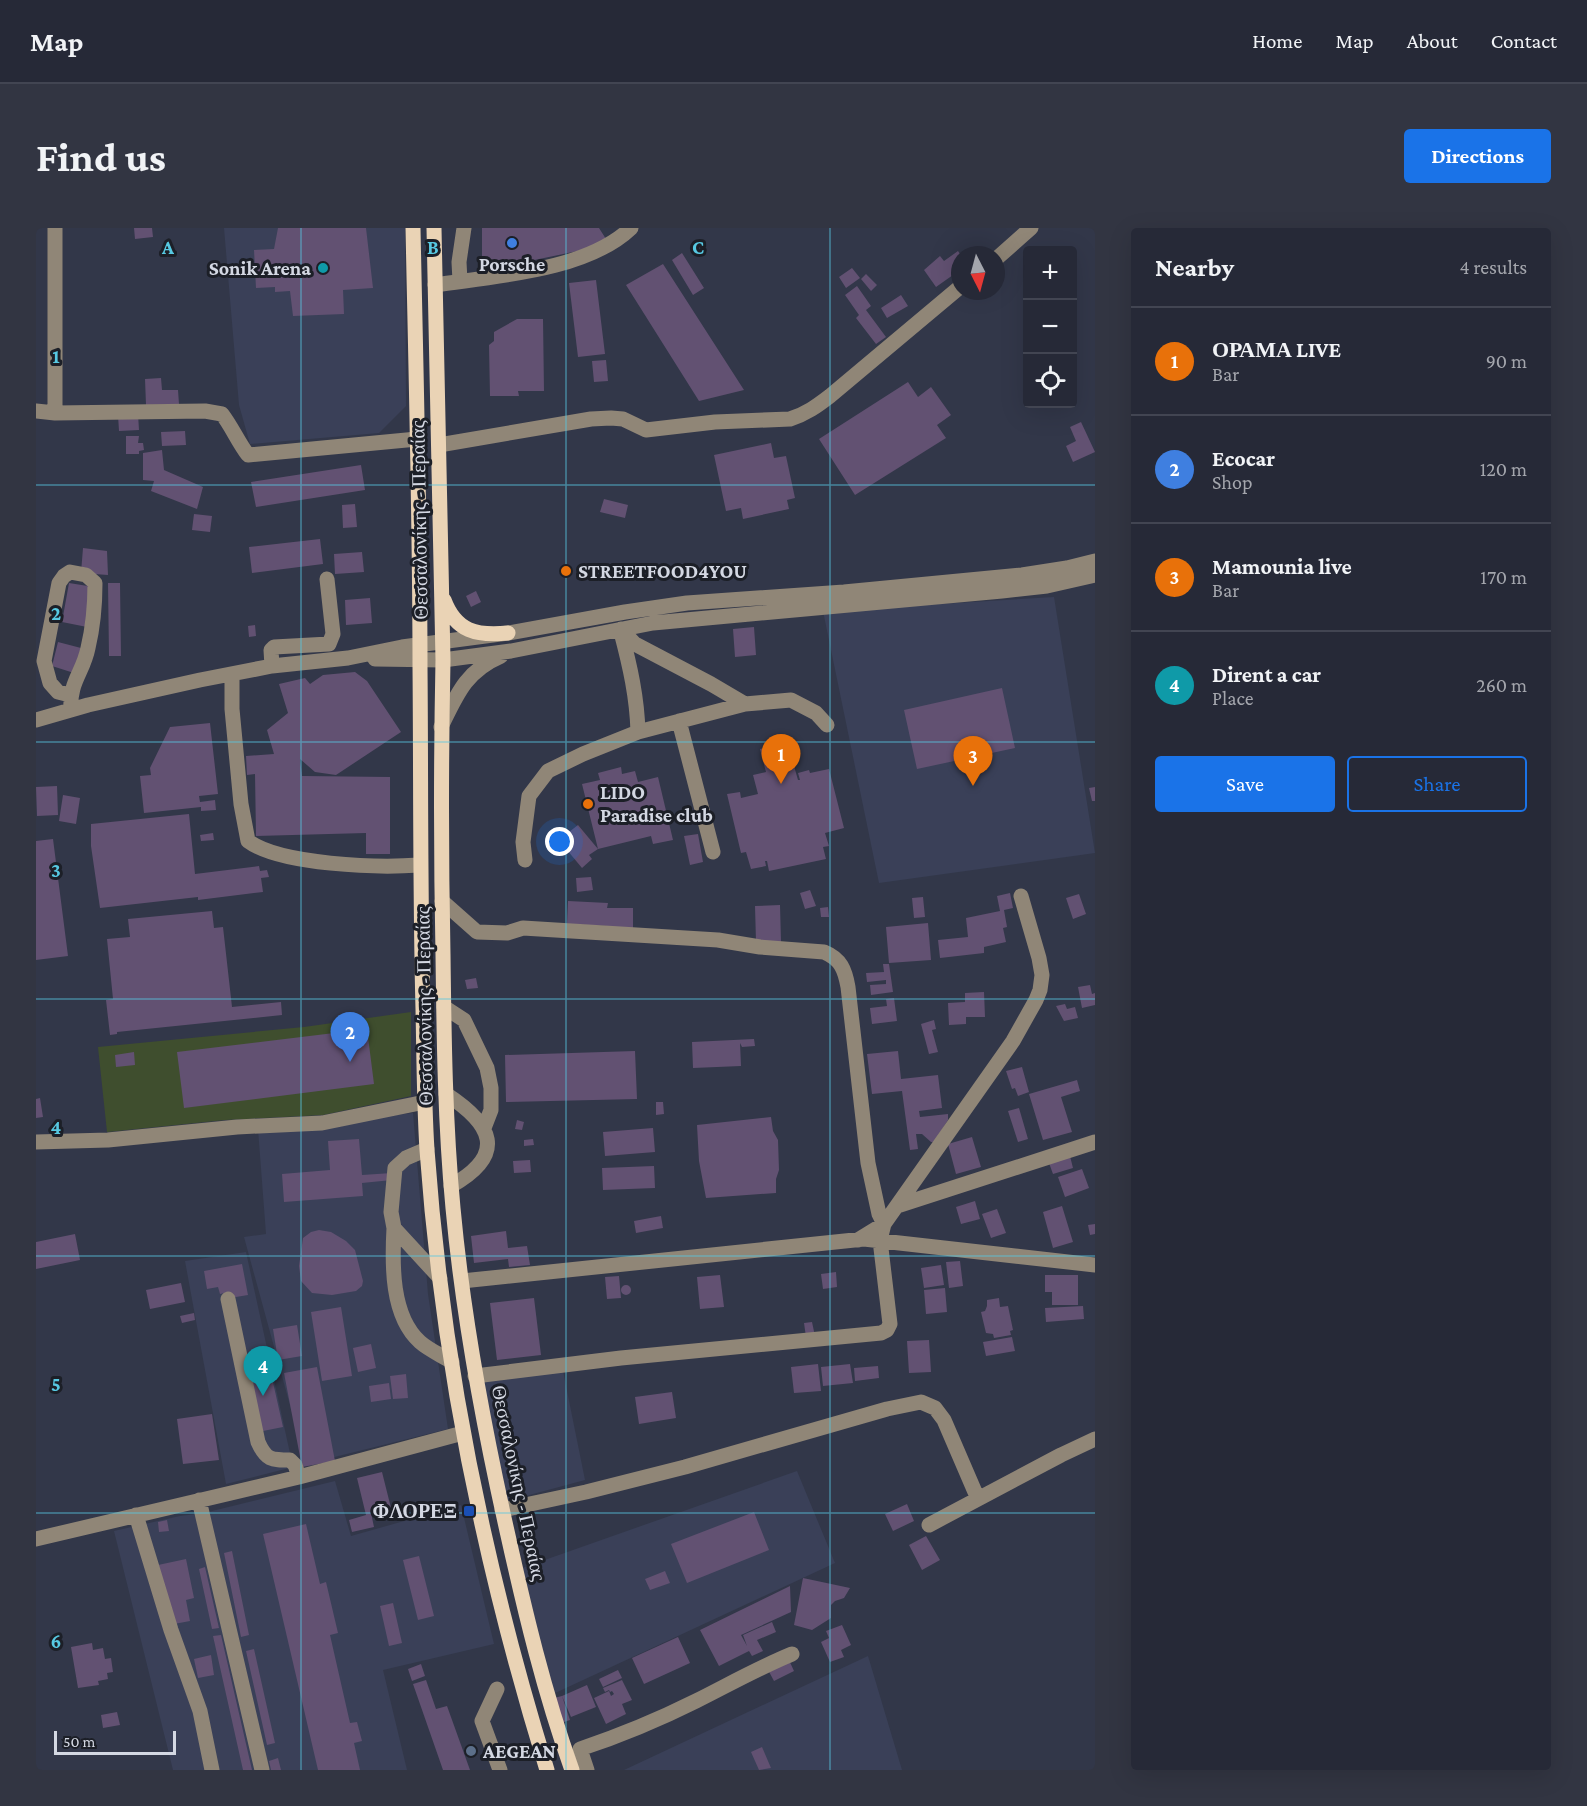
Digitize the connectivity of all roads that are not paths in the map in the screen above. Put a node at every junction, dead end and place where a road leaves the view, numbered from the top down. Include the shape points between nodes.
1 (55, 228) edge
2 (413, 228) edge
3 (434, 228) edge
4 (464, 228) edge
5 (631, 228) edge
6 (1031, 228) edge
7 (1005, 251) edge
8 (460, 281) junction
9 (435, 285) junction
10 (951, 295) edge
11 (36, 411) edge
12 (55, 413) junction
13 (417, 440) junction
14 (439, 445) junction
15 (1095, 561) edge
16 (1095, 576) edge
17 (327, 579) dead end
18 (442, 592) junction
19 (621, 629) junction
20 (508, 633) junction
21 (442, 641) junction
22 (512, 651) junction
23 (420, 652) junction
24 (443, 660) junction
25 (272, 666) junction
26 (232, 674) junction
27 (70, 702) junction
28 (745, 704) junction
29 (36, 720) edge
30 (679, 721) junction
31 (827, 725) dead end
32 (441, 727) junction
33 (638, 732) junction
34 (712, 852) dead end
35 (525, 860) dead end
36 (419, 865) junction
37 (1021, 896) dead end
38 (442, 901) junction
39 (444, 1007) junction
40 (446, 1094) junction
41 (425, 1102) junction
42 (484, 1128) junction
43 (36, 1142) edge
44 (1095, 1142) edge
45 (427, 1149) junction
46 (451, 1186) junction
47 (900, 1205) junction
48 (884, 1224) junction
49 (394, 1228) junction
50 (858, 1240) junction
51 (880, 1240) junction
52 (1095, 1265) edge
53 (440, 1278) junction
54 (462, 1281) junction
55 (228, 1299) dead end
56 (452, 1362) junction
57 (475, 1376) junction
58 (463, 1433) junction
59 (1095, 1439) edge
60 (298, 1477) junction
61 (199, 1500) junction
62 (978, 1500) junction
63 (502, 1510) junction
64 (136, 1515) junction
65 (929, 1525) dead end
66 (36, 1539) edge
67 (792, 1654) dead end
68 (497, 1689) dead end
69 (212, 1770) edge
70 (262, 1770) edge
71 (500, 1770) edge
72 (547, 1770) edge
73 (572, 1770) edge
74 (587, 1770) edge

1 - 12 street
2 - 13 main road, Θεσσαλονίκης - Περαίας
3 - 9 main road, Θεσσαλονίκης - Περαίας
4 - 8 street
5 - 8 street via 608,246 584,257
6 - 7 street
8 - 9 street
9 - 14 main road, Θεσσαλονίκης - Περαίας
10 - 14 street via 855,377 801,416 646,430 623,419 591,419
11 - 12 street
12 - 13 street via 222,414 248,455
13 - 23 main road, Θεσσαλονίκης - Περαίας
14 - 18 main road, Θεσσαλονίκης - Περαίας
15 - 20 street via 1022,575 687,603
16 - 19 street via 1013,590
17 - 25 street via 333,634 329,644 273,647
18 - 20 main road via 455,622 483,634
18 - 21 main road, Θεσσαλονίκης - Περαίας
19 - 22 street
19 - 28 street via 635,644
19 - 33 street via 633,678
20 - 21 street
21 - 23 street
21 - 24 main road, Θεσσαλονίκης - Περαίας
22 - 24 street
22 - 32 street via 475,671 457,693
23 - 24 street
23 - 25 street
23 - 36 main road, Θεσσαλονίκης - Περαίας
24 - 32 main road, Θεσσαλονίκης - Περαίας
25 - 26 street
26 - 27 street
26 - 36 street via 241,804 248,841 291,858 393,867
27 - 27 street via 88,648 95,583 86,575 70,572 59,583 44,661 50,683
27 - 29 street
28 - 30 street
28 - 31 street via 791,700 816,713
30 - 33 street
30 - 34 street
32 - 38 main road, Θεσσαλονίκης - Περαίας
33 - 35 street via 548,771 529,796 523,842
36 - 41 main road, Θεσσαλονίκης - Περαίας
37 - 47 street via 1039,958 1040,990 1013,1041
38 - 39 main road, Θεσσαλονίκης - Περαίας
38 - 48 street via 477,932 507,933 523,928 688,938 834,956 846,973 868,1163
39 - 40 main road, Θεσσαλονίκης - Περαίας
39 - 42 street via 464,1020 487,1068 491,1110
40 - 42 street via 471,1112
40 - 46 main road, Θεσσαλονίκης - Περαίας
41 - 43 street via 322,1123
41 - 45 main road, Θεσσαλονίκης - Περαίας
42 - 46 street via 488,1142 482,1161
44 - 47 street
45 - 49 street via 395,1168 391,1212
45 - 53 main road, Θεσσαλονίκης - Περαίας
46 - 54 main road, Θεσσαλονίκης - Περαίας
47 - 48 street
48 - 50 street
48 - 51 street
49 - 53 street
49 - 56 street via 392,1257 403,1320 421,1342
50 - 51 street
50 - 54 street
51 - 52 street
51 - 57 street via 890,1324 881,1333
53 - 56 main road, Θεσσαλονίκης - Περαίας
54 - 57 main road, Θεσσαλονίκης - Περαίας
55 - 60 street via 258,1442 265,1456 290,1460
56 - 58 main road, Θεσσαλονίκης - Περαίας
57 - 63 main road, Θεσσαλονίκης - Περαίας
58 - 60 street
58 - 72 main road, Θεσσαλονίκης - Περαίας via 498,1599
59 - 62 street
60 - 61 street
61 - 64 street
61 - 70 street
62 - 63 street via 944,1420 935,1408 921,1402 627,1482
62 - 65 street
63 - 73 main road, Θεσσαλονίκης - Περαίας via 544,1686
64 - 66 street
64 - 69 street via 200,1711
67 - 74 street via 620,1736 580,1749
68 - 71 street via 482,1721

